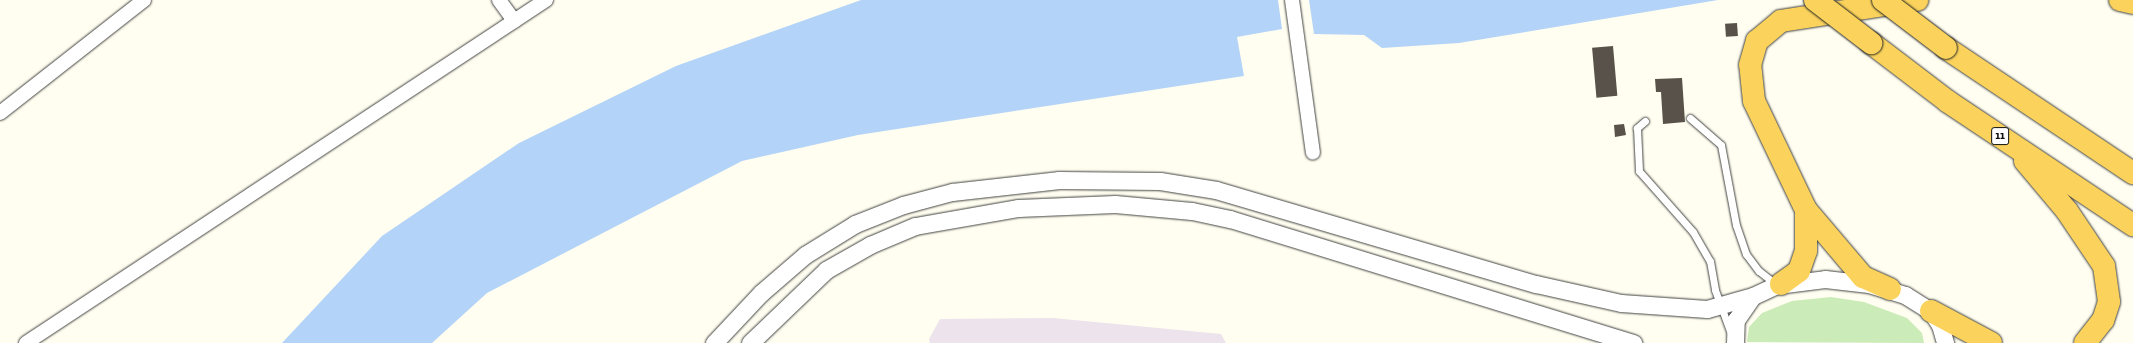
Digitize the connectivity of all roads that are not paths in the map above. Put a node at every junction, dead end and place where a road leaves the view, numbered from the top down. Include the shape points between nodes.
1 (144, 0) edge
2 (499, 0) edge
3 (546, 0) edge
4 (1292, 0) edge
5 (1815, 0) edge
6 (1883, 0) edge
7 (1917, 0) edge
8 (2120, 0) edge
9 (2133, 3) edge
10 (514, 21) junction
11 (0, 112) edge
12 (1690, 118) dead end
13 (1644, 121) dead end
14 (2008, 142) junction
15 (1313, 153) dead end
16 (2133, 173) edge
17 (1806, 210) junction
18 (2133, 224) edge
19 (1779, 284) junction
20 (1890, 290) junction
21 (1753, 296) junction
22 (1721, 305) junction
23 (1931, 311) junction
24 (1734, 341) edge
25 (26, 343) edge
26 (714, 343) edge
27 (750, 343) edge
28 (1633, 343) edge
29 (1945, 343) edge
30 (1991, 343) edge
31 (2085, 343) edge

1 - 11 street
2 - 10 street
3 - 10 street
4 - 15 street
5 - 14 highway, 11, bridge via 1947,101
6 - 16 highway, bridge via 1946,48
7 - 17 highway via 1781,21 1757,41 1750,65 1754,101
8 - 9 highway
10 - 25 street
12 - 19 lane via 1721,145 1736,225 1746,254 1759,271
13 - 22 lane via 1636,128 1639,171 1693,232 1710,261
14 - 18 highway, 11
14 - 31 highway via 2067,212 2104,266 2109,302 2103,320
17 - 19 highway via 1806,251 1799,271
17 - 20 highway via 1863,277
19 - 20 street via 1847,280
19 - 21 street
20 - 23 street
21 - 22 street
21 - 24 street via 1738,316
22 - 24 lane
22 - 26 street via 1707,309 1667,308 1586,295 1503,274 1216,190 1160,181 1066,180 952,192 903,205 855,224 805,255 761,293
23 - 29 street via 1940,325
23 - 30 highway
27 - 28 street via 826,270 870,245 915,226 1018,208 1115,204 1192,211 1230,219

